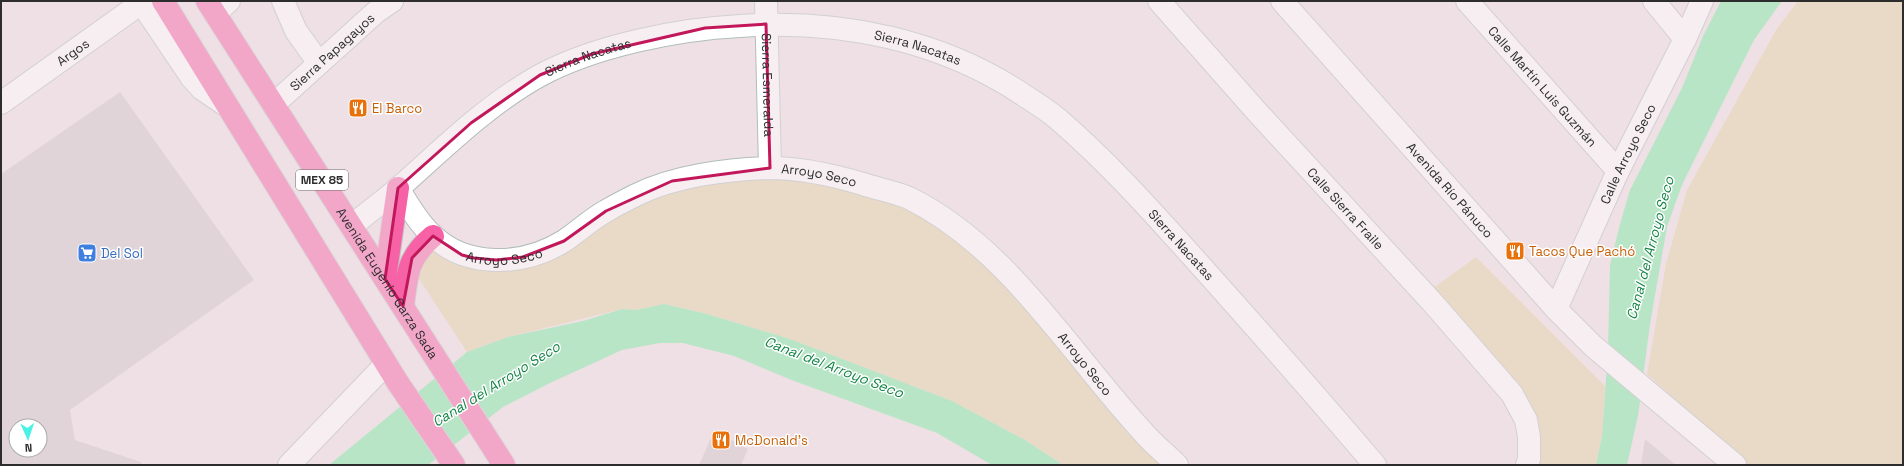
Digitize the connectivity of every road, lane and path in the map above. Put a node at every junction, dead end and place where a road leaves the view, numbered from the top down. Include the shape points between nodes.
1 (163, 1) edge
2 (283, 1) edge
3 (392, 1) edge
4 (766, 1) edge
5 (1159, 1) edge
6 (1282, 1) edge
7 (1467, 1) edge
8 (1654, 1) edge
9 (1702, 1) edge
10 (142, 2) edge
11 (217, 5) edge
12 (766, 24) junction
13 (1685, 38) junction
14 (319, 63) junction
15 (1, 103) edge
16 (274, 104) junction
17 (227, 106) junction
18 (770, 168) junction
19 (1618, 171) junction
20 (398, 188) junction
21 (352, 226) junction
22 (433, 236) junction
23 (386, 279) junction
24 (403, 306) junction
25 (1556, 309) junction
26 (386, 364) junction
27 (502, 462) edge
28 (289, 465) edge
29 (454, 465) edge
30 (1177, 465) edge
31 (1375, 465) edge
32 (1527, 465) edge
33 (1735, 465) edge

1 - 17 highway
2 - 14 street via 296,31
3 - 14 street, Sierra Papagayos
4 - 12 street, Sierra Esmeralda
5 - 32 street, Calle Sierra Fraile via 1512,394 1526,420 1529,437
6 - 25 street, Avenida Río Pánuco
7 - 19 street, Calle Martín Luis Guzmán
8 - 13 street
9 - 13 street, Calle Arroyo Seco
10 - 15 street, Argos
10 - 17 street via 192,78 202,89
11 - 16 highway, Avenida Eugenio Garza Sada / MEX 85
12 - 18 street, Sierra Esmeralda
12 - 20 street, Sierra Nacatas via 704,28 638,41 592,54 540,75 471,123
12 - 31 street, Sierra Nacatas via 818,25 911,42 965,62 1012,87 1058,118 1141,200
13 - 19 street, Calle Arroyo Seco
14 - 16 street, Sierra Papagayos
16 - 21 highway, Avenida Eugenio Garza Sada / MEX 85
17 - 26 highway, MEX 85
18 - 22 street, Arroyo Seco via 672,181 638,194 606,211 564,241 523,257 496,260 474,258 462,255
18 - 30 street, Arroyo Seco via 810,170 908,198 956,228 1021,288 1143,433
19 - 25 street, Calle Arroyo Seco
20 - 21 street, Sierra Nacatas
20 - 22 street, Arroyo Seco via 416,218
20 - 23 highway
21 - 23 highway, Avenida Eugenio Garza Sada / MEX 85
22 - 24 highway via 412,258
23 - 24 highway, Avenida Eugenio Garza Sada / MEX 85
24 - 27 highway, Avenida Eugenio Garza Sada / MEX 85
25 - 33 street, Avenida Río Pánuco via 1593,346
26 - 28 street
26 - 29 highway, MEX 85

